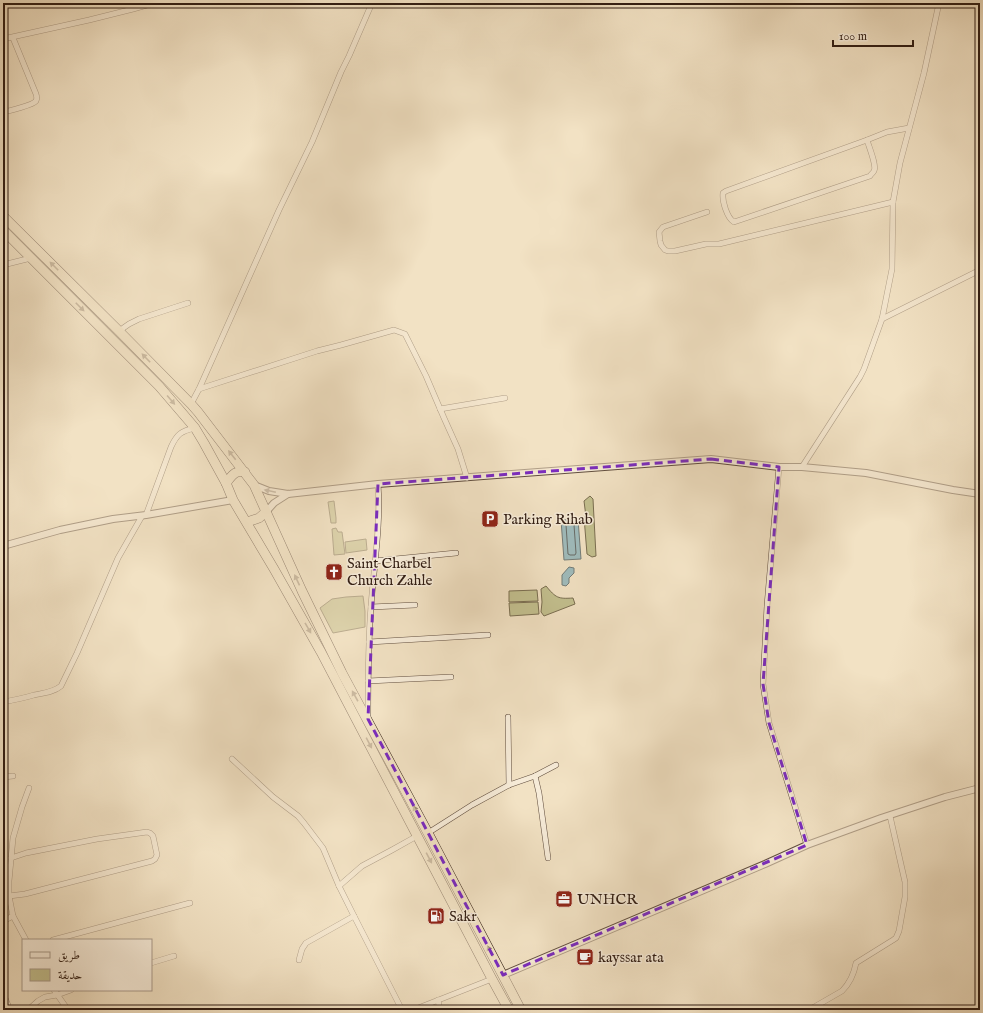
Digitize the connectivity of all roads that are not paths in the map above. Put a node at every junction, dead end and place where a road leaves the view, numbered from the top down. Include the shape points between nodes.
1 (154, 3) edge
2 (372, 3) edge
3 (939, 3) edge
4 (13, 38) junction
5 (3, 39) edge
6 (3, 112) edge
7 (909, 128) junction
8 (867, 140) junction
9 (893, 202) junction
10 (707, 212) dead end
11 (3, 216) edge
12 (3, 230) edge
13 (31, 258) junction
14 (3, 265) edge
15 (980, 270) edge
16 (188, 304) dead end
17 (882, 319) junction
18 (119, 331) junction
19 (199, 389) junction
20 (505, 398) dead end
21 (191, 404) junction
22 (440, 409) junction
23 (195, 428) junction
24 (779, 467) junction
25 (802, 467) junction
26 (244, 472) junction
27 (467, 478) junction
28 (226, 483) junction
29 (378, 484) junction
30 (254, 485) junction
31 (288, 494) junction
32 (980, 494) edge
33 (233, 500) junction
34 (266, 512) junction
35 (144, 516) junction
36 (247, 522) junction
37 (3, 546) edge
38 (456, 553) dead end
39 (375, 561) junction
40 (415, 604) dead end
41 (371, 607) junction
42 (488, 636) dead end
43 (369, 642) junction
44 (451, 677) dead end
45 (368, 681) junction
46 (3, 702) edge
47 (508, 717) dead end
48 (368, 719) junction
49 (232, 759) dead end
50 (556, 765) dead end
51 (13, 776) dead end
52 (535, 776) junction
53 (3, 777) edge
54 (509, 785) junction
55 (29, 788) dead end
56 (980, 788) edge
57 (890, 816) junction
58 (428, 833) junction
59 (417, 836) junction
60 (807, 845) junction
61 (11, 858) junction
62 (548, 858) dead end
63 (339, 886) junction
64 (9, 896) junction
65 (190, 903) dead end
66 (13, 916) junction
67 (354, 916) junction
68 (3, 921) edge
69 (25, 939) edge
70 (57, 939) edge
71 (174, 956) dead end
72 (299, 960) dead end
73 (152, 963) edge
74 (503, 975) junction
75 (492, 979) junction
76 (56, 992) edge
77 (3, 996) edge
78 (438, 1000) junction
79 (9, 1010) edge
80 (28, 1010) edge
81 (68, 1010) edge
82 (402, 1010) edge
83 (413, 1010) edge
84 (440, 1010) edge
85 (510, 1010) edge
86 (521, 1010) edge
87 (809, 1010) edge

1 - 4 street
2 - 19 street via 312,142
3 - 7 street
4 - 5 street
4 - 6 street via 37,98 31,104
7 - 8 street via 887,132
7 - 9 street
8 - 8 street via 726,191 723,193 723,199 730,219 734,222 870,176 874,172 875,164
9 - 10 street via 719,244 706,244 671,252 665,250 659,236 663,227
9 - 17 street via 892,269
18 -> 11 highway
12 - 13 highway
13 - 14 street
13 -> 23 highway via 159,386
15 - 17 street
16 - 18 street via 133,321
17 - 25 street via 860,377
21 -> 18 highway
19 - 21 street
19 - 22 street via 317,351 394,330 405,334
20 - 22 street
26 -> 21 highway
22 - 27 street via 458,449
23 - 28 highway
23 - 35 street via 186,430 176,438
24 - 25 street
24 - 27 street via 711,460
24 - 60 street via 767,606 764,700
25 - 32 street via 866,473
26 - 28 highway via 234,473
26 - 30 highway
27 - 29 street
28 - 33 highway
29 - 31 street
29 - 39 street via 379,526
31 -> 30 street
30 - 34 highway
31 - 34 street
33 - 35 street
33 - 36 highway
34 - 36 highway via 259,518
48 -> 34 highway via 332,652
35 - 37 street via 87,524
35 - 46 street via 118,558 61,686 46,693
36 -> 59 highway via 321,652
38 - 39 street
39 - 41 street
40 - 41 street
41 - 43 street
42 - 43 street
43 - 45 street
44 - 45 street
45 - 48 street
47 - 54 street
58 -> 48 highway
49 - 63 street via 304,823 323,848
50 - 52 street
51 - 53 street
52 - 54 street
52 - 62 street
54 - 58 street
55 - 61 street via 13,838
56 - 57 street
57 - 60 street
57 - 87 street via 905,882 905,897 898,934 893,940 856,963 853,975 842,990
74 -> 58 highway
59 - 63 street via 362,866
59 -> 75 highway
60 - 74 street
61 - 64 street
61 - 64 street via 26,853 147,832 153,836 157,855 152,861
63 - 67 street
64 - 66 street
65 - 70 street
66 - 68 street
66 - 69 street
67 - 72 street via 306,943
67 - 82 street
71 - 73 street
74 - 86 highway
75 - 78 street
75 - 85 highway
76 - 80 street via 38,1000
76 - 81 street
77 - 79 main road
78 - 83 street
78 - 84 street

